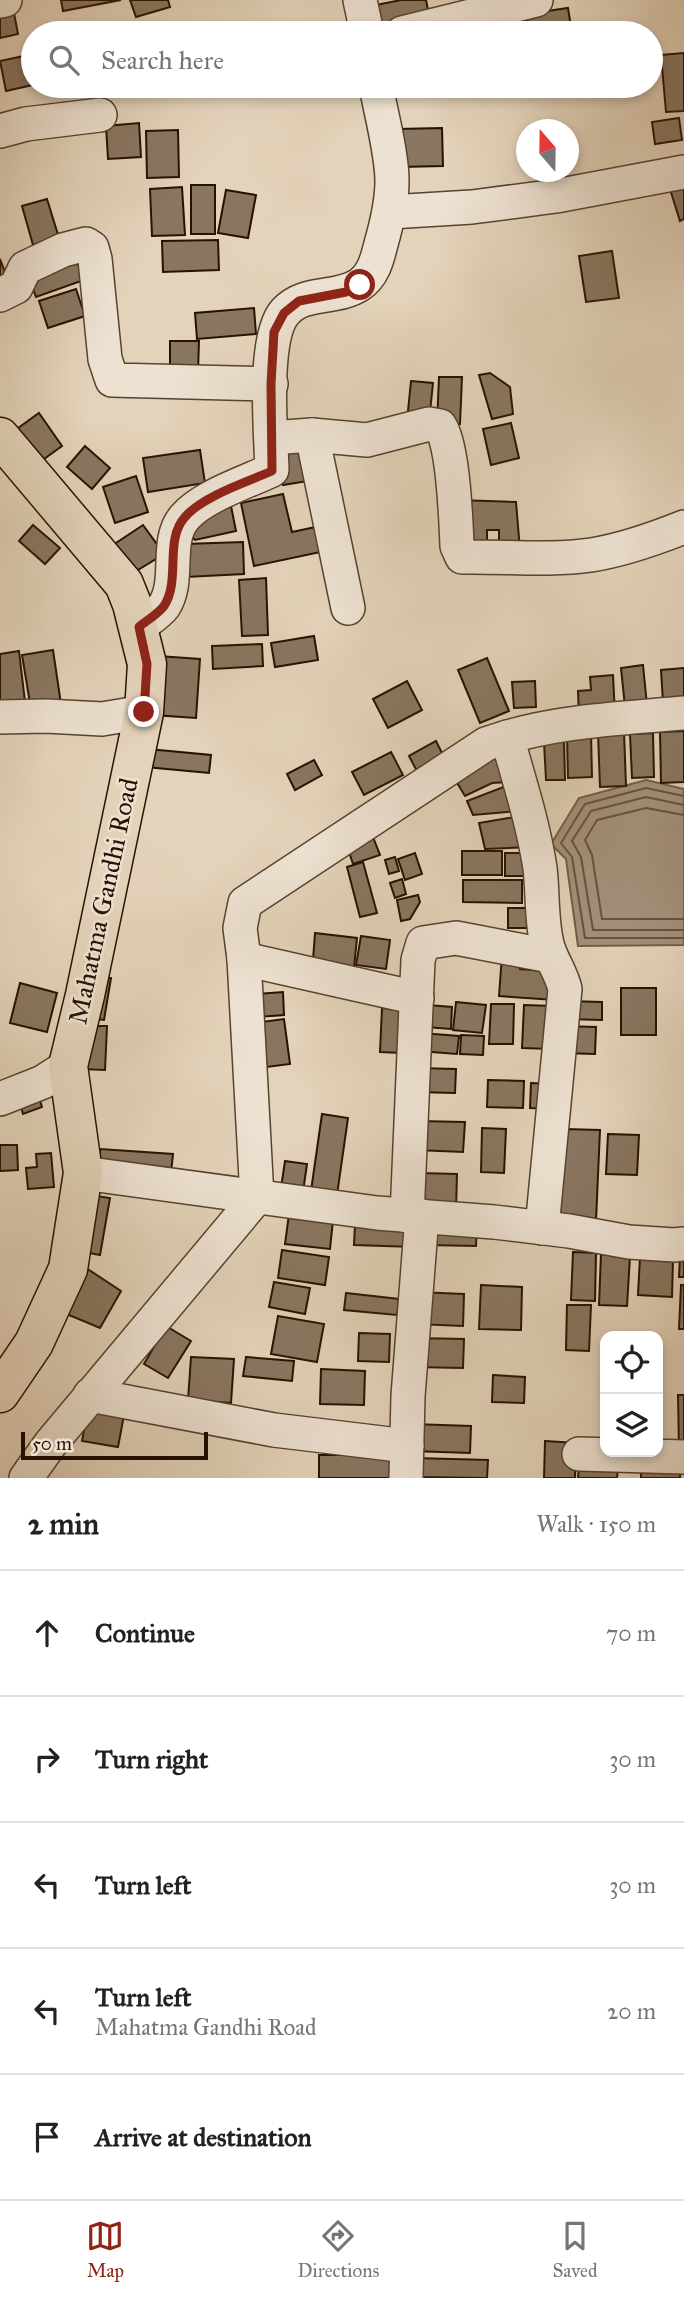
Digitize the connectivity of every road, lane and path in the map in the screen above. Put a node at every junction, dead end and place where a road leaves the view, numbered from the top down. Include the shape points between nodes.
1 (5, 0) edge
2 (360, 0) edge
3 (536, 0) edge
4 (0, 1) edge
5 (364, 21) edge
6 (451, 21) edge
7 (378, 98) edge
8 (100, 115) dead end
9 (0, 131) edge
10 (684, 173) edge
11 (390, 212) junction
12 (0, 295) edge
13 (271, 384) junction
14 (312, 435) junction
15 (0, 438) edge
16 (271, 438) junction
17 (684, 527) edge
18 (348, 608) dead end
19 (139, 627) junction
20 (144, 712) junction
21 (684, 713) edge
22 (0, 718) edge
23 (507, 737) junction
24 (550, 956) junction
25 (244, 959) junction
26 (417, 999) junction
27 (68, 1066) junction
28 (0, 1099) edge
29 (83, 1173) junction
30 (247, 1196) junction
31 (414, 1216) junction
32 (542, 1228) junction
33 (684, 1244) edge
34 (0, 1393) edge
35 (90, 1395) junction
36 (579, 1454) dead end
37 (684, 1457) edge
38 (407, 1462) edge
39 (26, 1478) edge

1 - 4 street
2 - 5 street
3 - 6 street
7 - 11 street via 392,179
8 - 9 street
10 - 11 street via 556,197
11 - 13 street via 379,256 360,285 299,301 284,313 274,332
12 - 13 street via 16,287 25,268 86,244 95,259 105,359 112,380
13 - 16 street
14 - 16 street
14 - 17 street via 367,440 429,424 440,426 448,451 461,557 589,555 626,548
14 - 18 street
15 - 19 main road, Mahatma Gandhi Road via 124,584
16 - 19 street via 272,471 204,502 184,518 175,540 172,588 163,608
19 - 20 main road, Mahatma Gandhi Road via 147,664
20 - 22 street via 102,719
20 - 27 main road, Mahatma Gandhi Road
21 - 23 street via 571,724
23 - 24 street via 534,836
23 - 25 street via 486,744 245,903 240,928
24 - 26 street via 456,938 423,943
24 - 32 street via 565,989
25 - 26 street
25 - 30 street
26 - 31 street
27 - 28 street
27 - 29 main road, Mahatma Gandhi Road
29 - 30 street
29 - 34 main road, Mahatma Gandhi Road via 68,1269 34,1343
30 - 31 street
30 - 35 street
31 - 32 street
31 - 38 street
32 - 33 street via 629,1242
35 - 38 street via 274,1430
35 - 39 street
36 - 37 street

